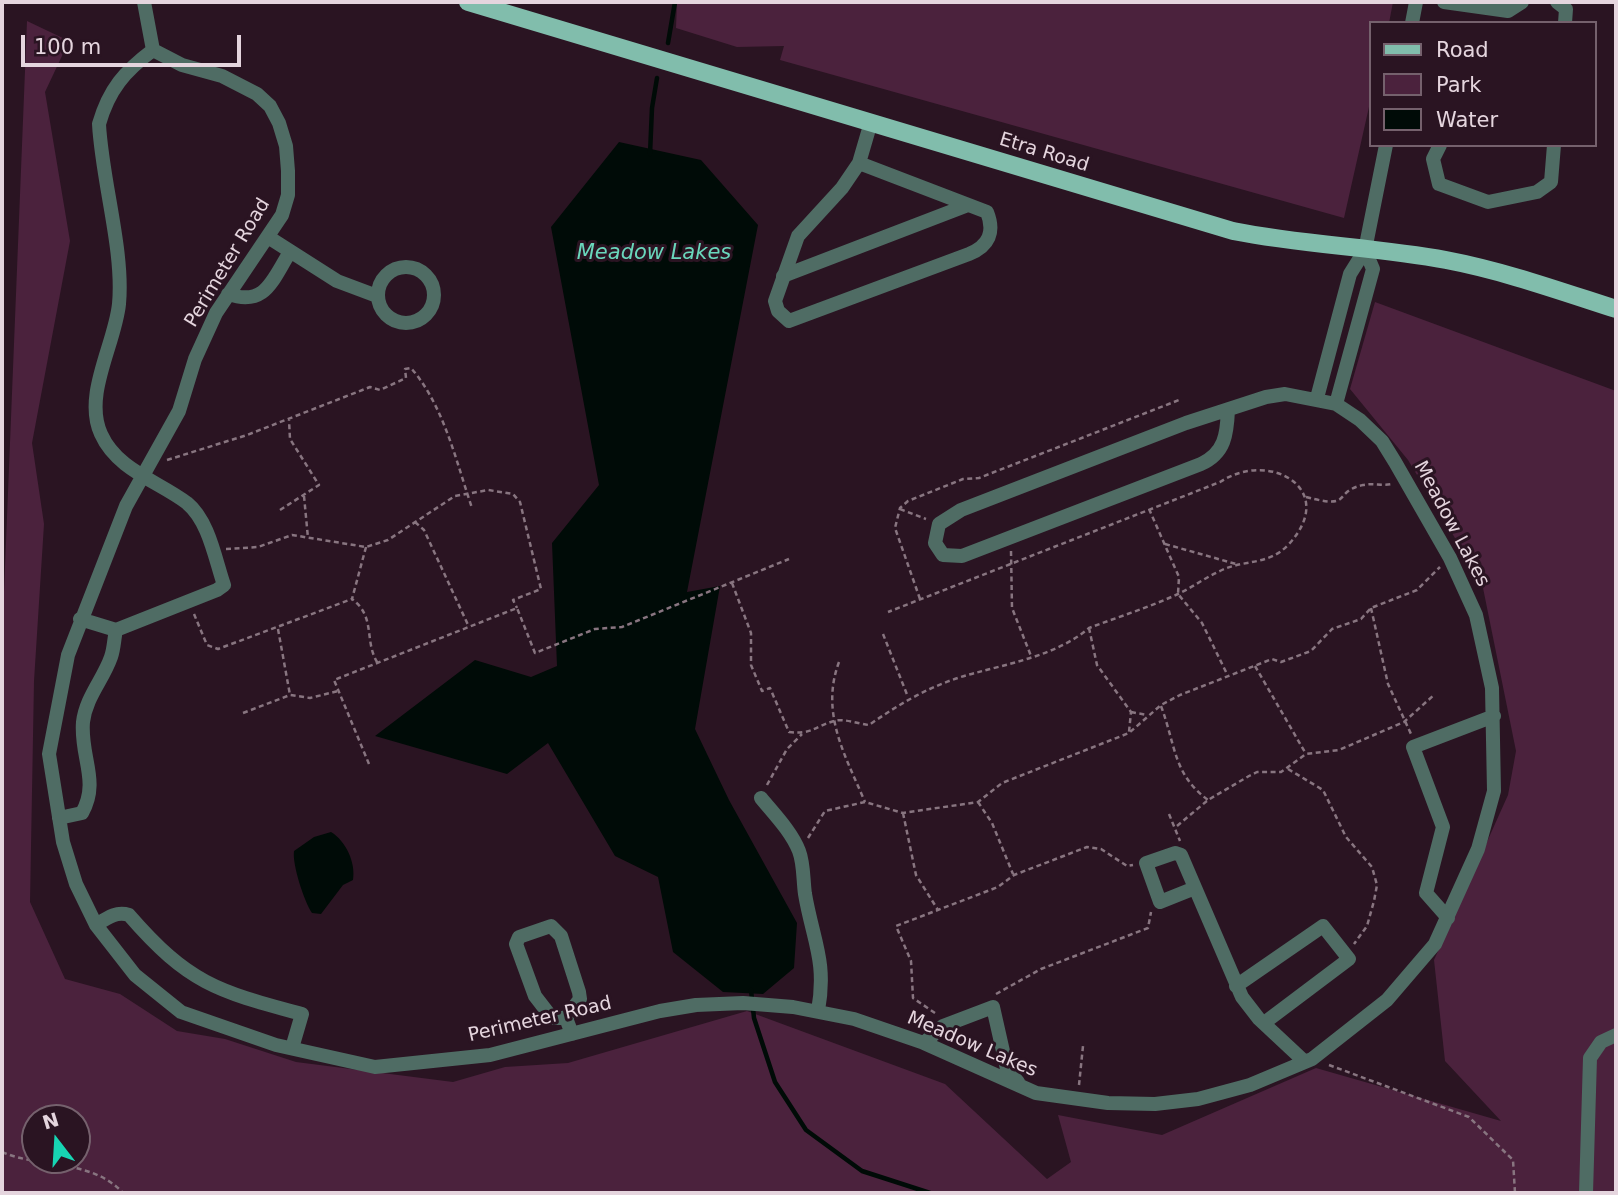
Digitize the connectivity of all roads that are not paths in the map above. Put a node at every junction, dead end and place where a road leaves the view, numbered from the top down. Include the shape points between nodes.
1 (144, 2) edge
2 (468, 2) edge
3 (1416, 2) edge
4 (1444, 2) edge
5 (1522, 2) edge
6 (1557, 2) edge
7 (1507, 17) edge
8 (1412, 21) edge
9 (1565, 21) edge
10 (153, 50) junction
11 (871, 122) junction
12 (1386, 147) edge
13 (1439, 147) edge
14 (1554, 147) edge
15 (859, 163) junction
16 (968, 205) junction
17 (268, 237) junction
18 (1365, 250) junction
19 (290, 252) junction
20 (783, 276) junction
21 (228, 294) junction
22 (377, 296) junction
23 (1616, 309) edge
24 (1317, 398) junction
25 (1336, 404) junction
26 (1228, 410) junction
27 (142, 477) junction
28 (80, 619) junction
29 (116, 630) junction
30 (1494, 716) junction
31 (761, 798) road end
32 (59, 818) junction
33 (1195, 888) junction
34 (1448, 918) junction
35 (96, 925) junction
36 (1236, 986) junction
37 (725, 1003) joint
38 (818, 1011) junction
39 (566, 1018) junction
40 (1264, 1023) junction
41 (572, 1034) junction
42 (1616, 1035) edge
43 (925, 1043) junction
44 (292, 1048) junction
45 (1309, 1061) junction
46 (1021, 1086) junction
47 (1586, 1193) edge

1 - 10 street
2 - 11 main road, Etra Road
3 - 8 street
4 - 7 street
5 - 7 street
6 - 9 street via 1566,9
10 - 17 street, Perimeter Road via 242,84 270,106 286,146 288,195
10 - 27 street via 119,79 99,124 119,303 96,417 105,442
11 - 15 street
11 - 18 main road, Etra Road via 1233,230 1287,242
12 - 18 street
13 - 14 street via 1433,159 1439,184 1488,202 1536,192 1551,182
15 - 16 street
15 - 20 street via 798,236
16 - 20 street
16 - 20 street via 987,212 992,225 981,249 789,321 775,302
17 - 19 street
17 - 21 street, Perimeter Road
18 - 23 main road, Etra Road via 1479,267
18 - 24 street via 1350,274
18 - 25 street via 1373,269
19 - 21 street via 258,296 245,300
19 - 22 street via 355,290
21 - 27 street, Perimeter Road via 195,359 179,411
22 - 22 street via 383,313 407,324 423,317 434,294 427,276 399,267 383,278
24 - 25 street, Meadow Lakes
24 - 26 street, Meadow Lakes via 1286,394
25 - 30 street, Meadow Lakes via 1381,441 1450,558 1476,615
26 - 26 street, Meadow Lakes via 961,510 939,524 935,543 943,555 962,556 1216,457 1227,432
27 - 28 street, Perimeter Road
27 - 29 street via 188,504 199,519 224,585
28 - 29 street
28 - 32 street, Perimeter Road via 68,655 50,754
29 - 32 street via 112,656 90,695 83,720 92,796 82,813
30 - 34 street, Meadow Lakes via 1494,791 1478,849
30 - 34 street via 1413,747 1443,827 1426,893
31 - 38 street via 800,852 821,961
32 - 35 street, Perimeter Road via 76,884
33 - 33 street via 1181,855 1146,863 1160,902
33 - 36 street
34 - 45 street, Meadow Lakes via 1417,968 1387,1000
35 - 44 street, Perimeter Road via 135,975 181,1012
35 - 44 street via 111,915 129,915 165,955 189,973 238,997 302,1014
36 - 40 street
36 - 40 street via 1323,926 1349,959
37 - 38 street, Meadow Lakes
37 - 41 street, Perimeter Road via 660,1010
38 - 43 street, Meadow Lakes
39 - 39 street via 552,1018 540,1004 516,944 519,937 551,926 561,936 580,999
39 - 41 street
40 - 45 street
41 - 44 street, Perimeter Road via 490,1055 375,1067
42 - 47 street via 1601,1042 1590,1058
43 - 46 street, Meadow Lakes
43 - 46 street via 943,1026 993,1007 1007,1069
45 - 46 street, Meadow Lakes via 1250,1085 1155,1104 1077,1100

